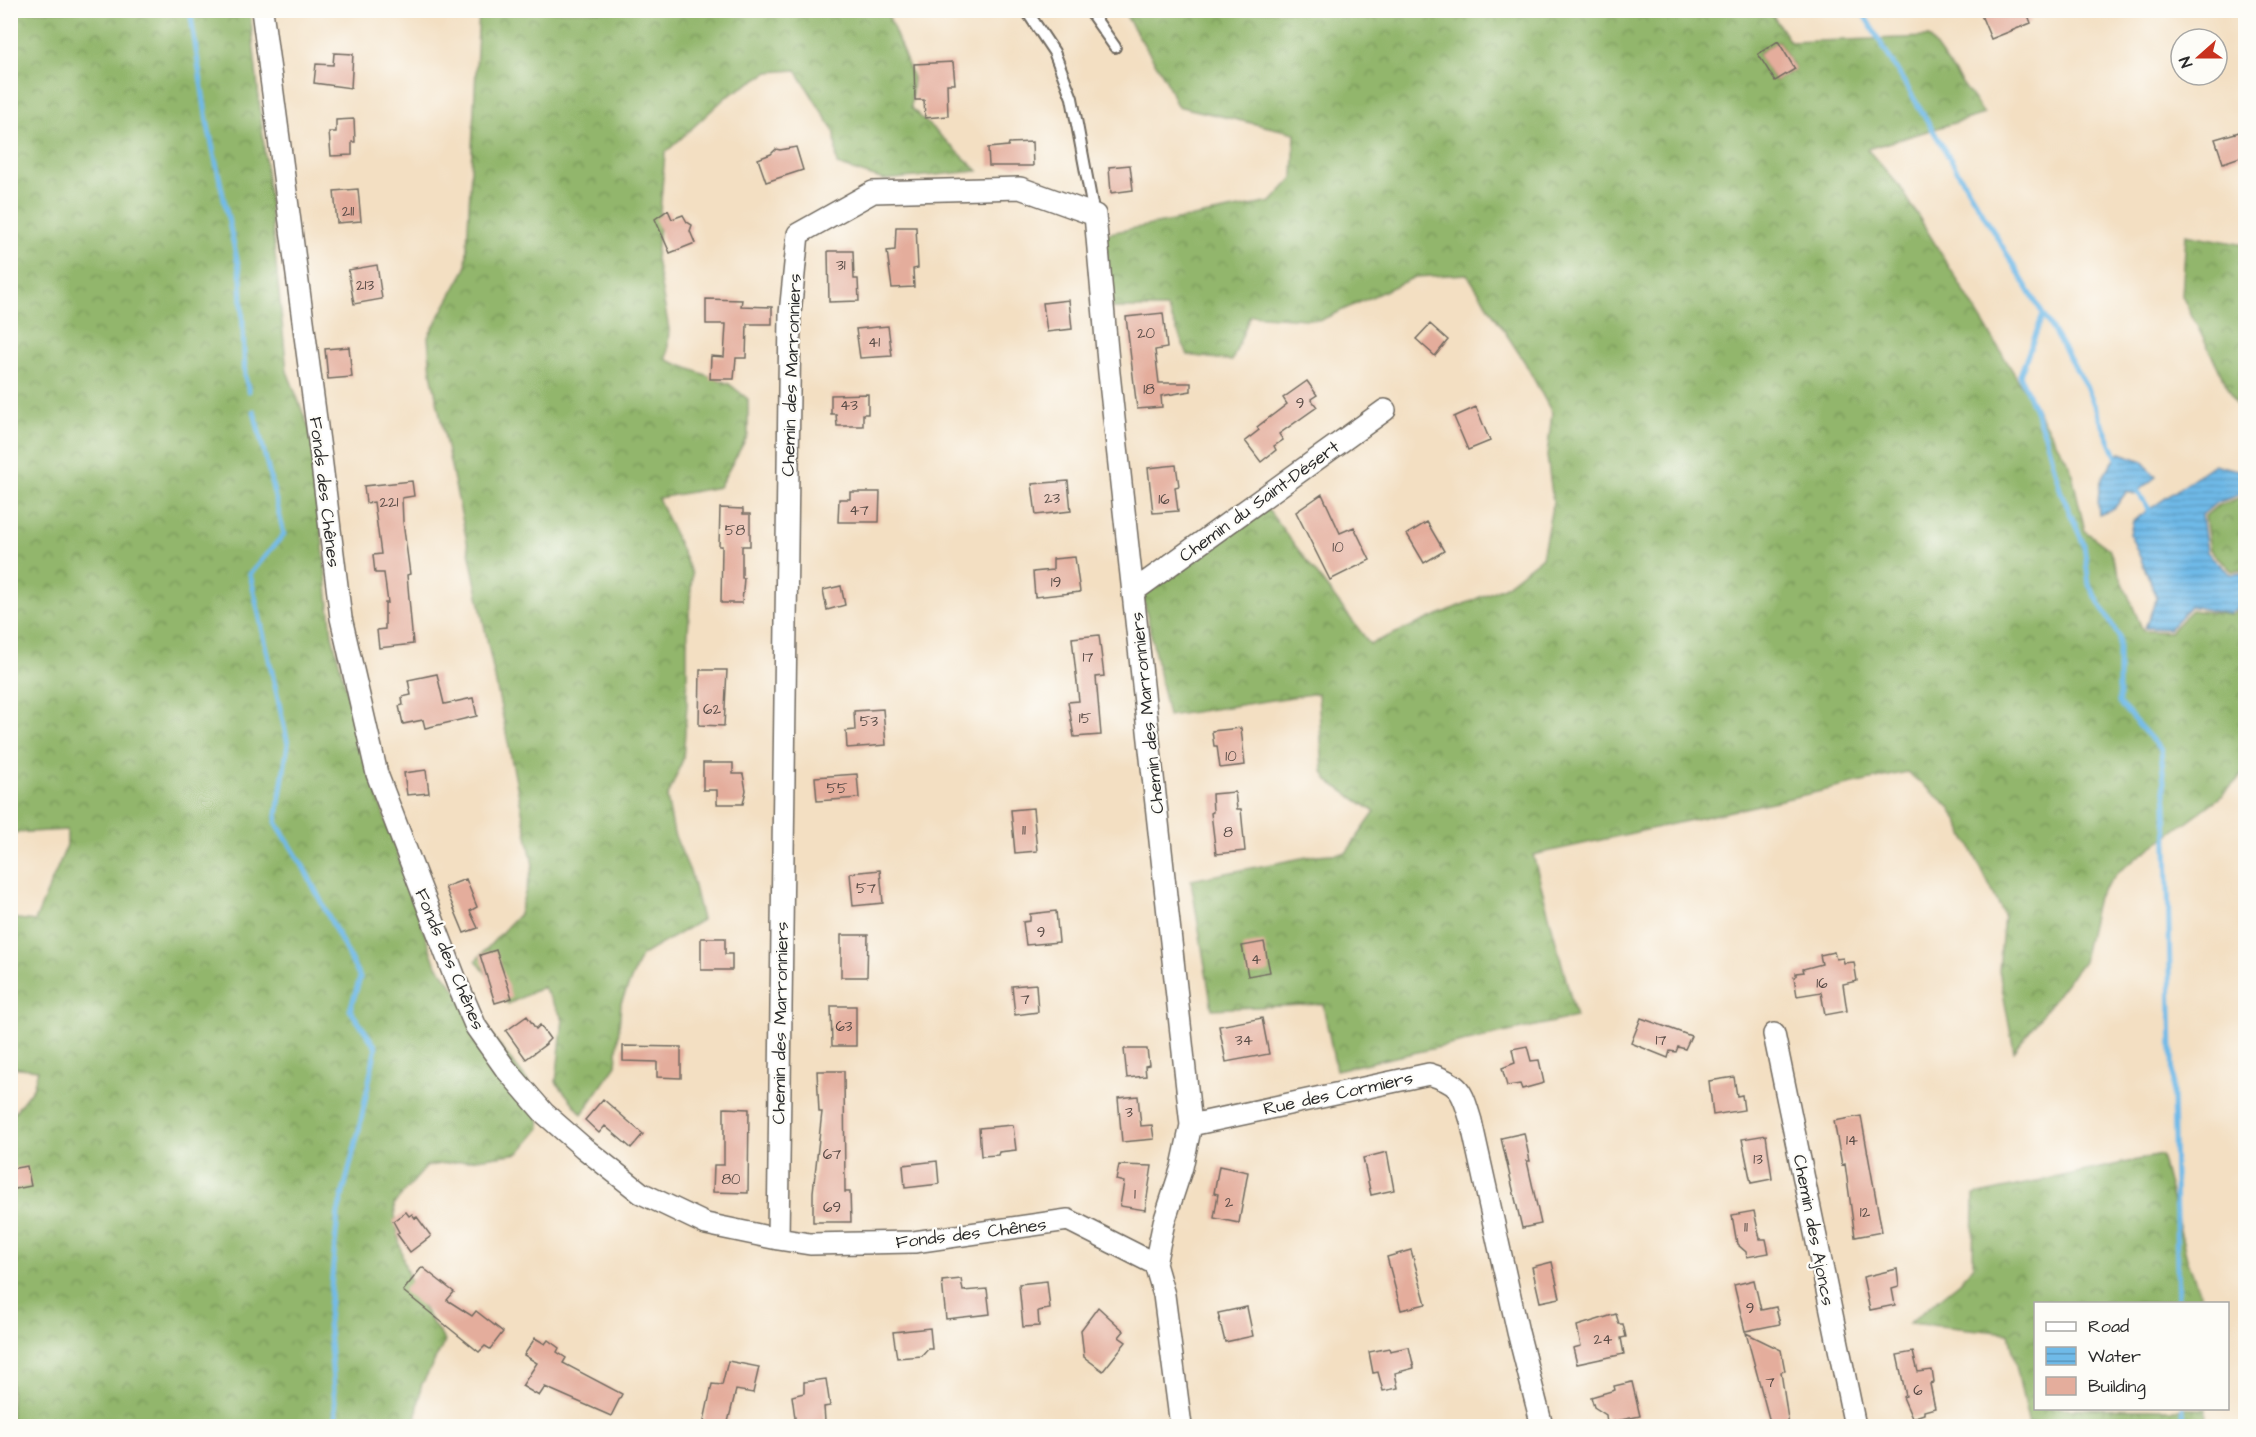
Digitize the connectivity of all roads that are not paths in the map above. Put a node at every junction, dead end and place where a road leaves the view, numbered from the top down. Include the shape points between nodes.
1 (262, 10) edge
2 (1026, 10) edge
3 (1089, 10) edge
4 (1115, 47) dead end
5 (1095, 215) junction
6 (1385, 410) dead end
7 (1134, 591) junction
8 (1774, 1034) dead end
9 (1191, 1125) junction
10 (777, 1239) junction
11 (1155, 1264) junction
12 (1181, 1426) edge
13 (1542, 1426) edge
14 (1855, 1426) edge

1 - 10 street, Fonds des Chênes via 340,618 377,774 457,983 476,1027 505,1068 544,1113 584,1148 641,1193 706,1224
2 - 5 lane via 1054,52 1072,98
3 - 4 lane
5 - 7 street, Chemin des Marronniers
5 - 10 street, Chemin des Marronniers via 1020,189 873,192 798,234 790,314
6 - 7 street, Chemin du Saint-Désert
7 - 9 street, Chemin des Marronniers
8 - 14 street, Chemin des Ajoncs
9 - 11 street
9 - 13 street, Rue des Cormiers via 1429,1074 1446,1079 1462,1092
10 - 11 street, Fonds des Chênes via 810,1244 914,1242 1068,1220
11 - 12 street via 1164,1295

